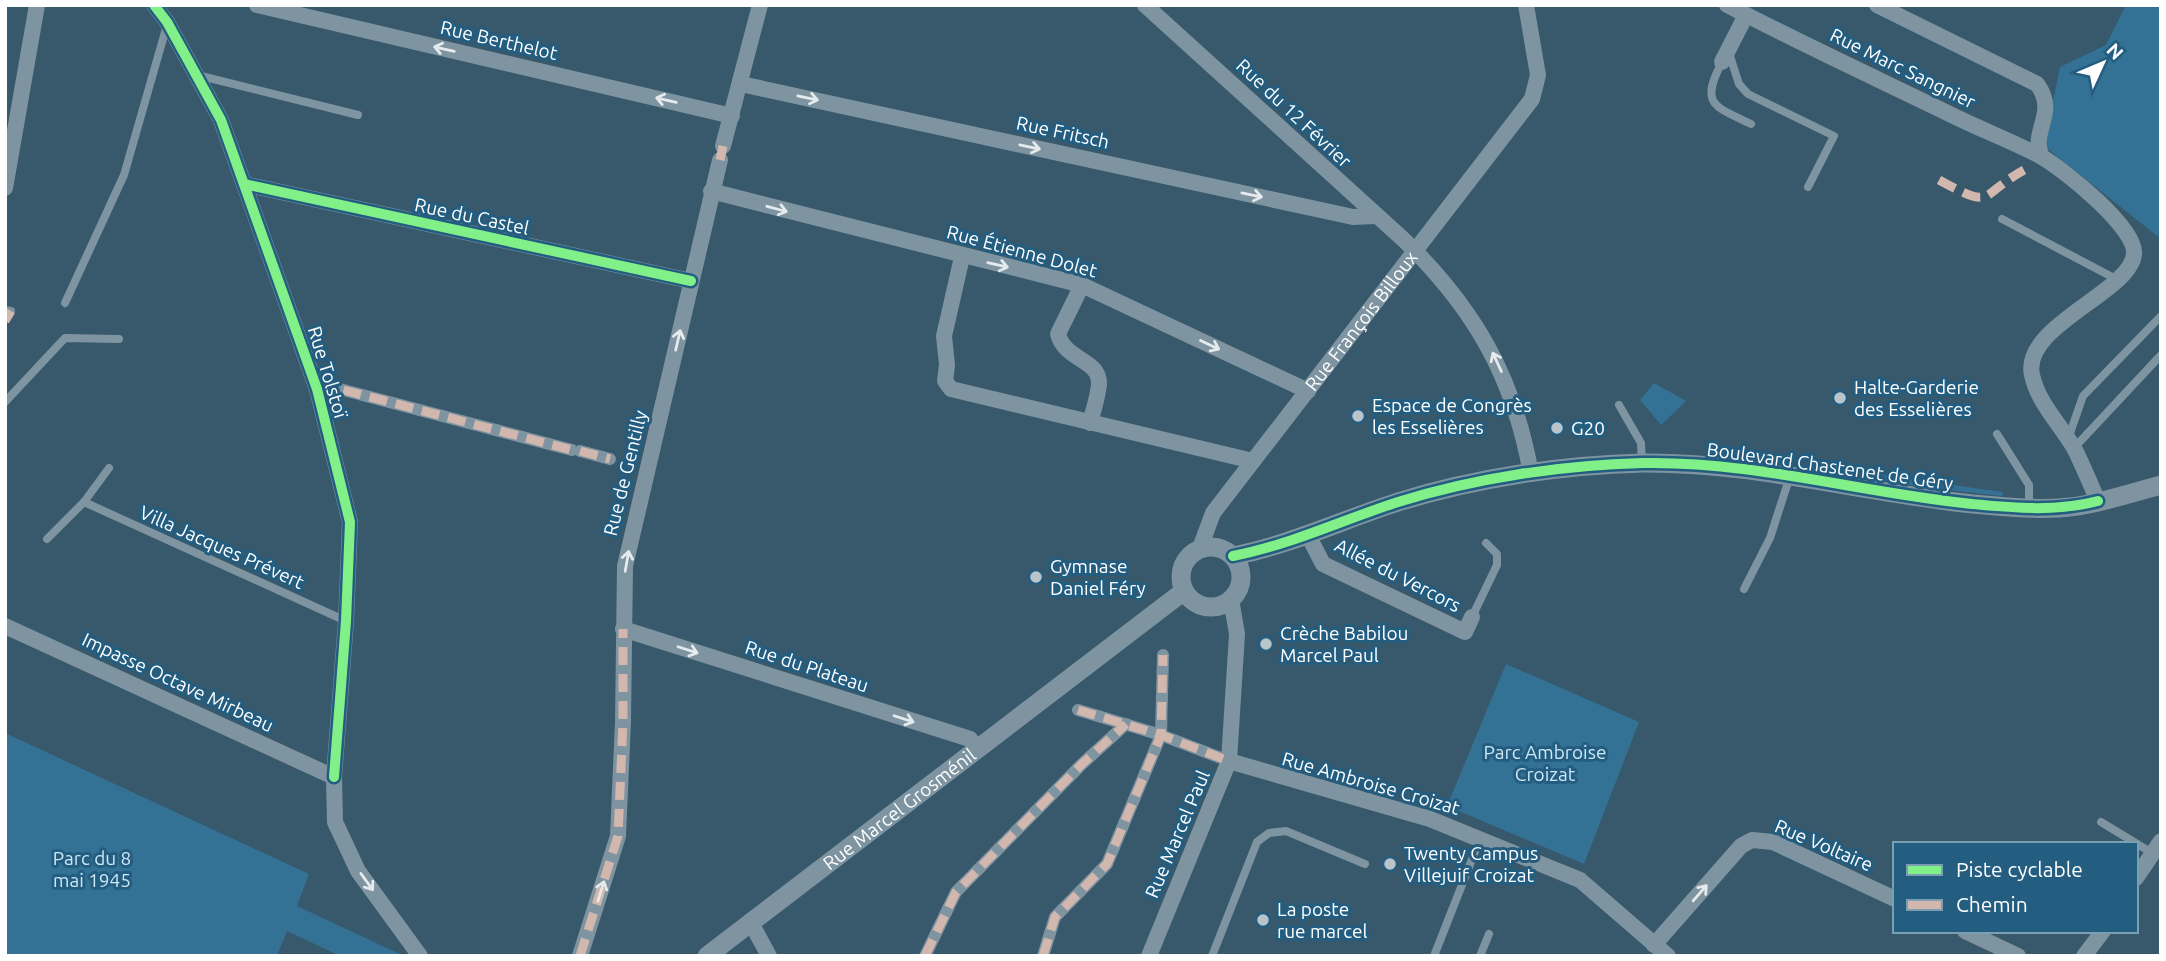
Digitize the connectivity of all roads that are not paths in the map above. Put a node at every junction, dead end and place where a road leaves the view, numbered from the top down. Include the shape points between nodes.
1 (37, 5) edge
2 (154, 5) edge
3 (760, 5) edge
4 (1145, 5) edge
5 (1526, 5) edge
6 (1727, 5) edge
7 (1877, 5) edge
8 (267, 6) edge
9 (1749, 10) edge
10 (167, 22) junction
11 (1725, 56) junction
12 (197, 75) junction
13 (741, 83) junction
14 (358, 115) dead end
15 (732, 116) junction
16 (1751, 124) dead end
17 (2042, 157) junction
18 (244, 184) junction
19 (1808, 187) dead end
20 (5, 188) edge
21 (712, 191) junction
22 (1376, 216) junction
23 (2003, 219) dead end
24 (1415, 251) junction
25 (962, 257) junction
26 (2116, 279) junction
27 (691, 281) junction
28 (1082, 285) junction
29 (65, 303) dead end
30 (2161, 316) edge
31 (119, 339) dead end
32 (2161, 355) edge
33 (317, 389) junction
34 (1308, 391) junction
35 (5, 402) edge
36 (1619, 405) dead end
37 (1090, 423) junction
38 (1997, 434) dead end
39 (2071, 444) junction
40 (610, 459) dead end
41 (1253, 461) junction
42 (1642, 463) junction
43 (108, 468) dead end
44 (1531, 474) junction
45 (1790, 476) junction
46 (2161, 485) edge
47 (2098, 501) junction
48 (84, 502) junction
49 (2029, 508) junction
50 (1308, 535) junction
51 (47, 539) dead end
52 (1486, 543) dead end
53 (1200, 548) junction
54 (1266, 551) junction
55 (1233, 556) junction
56 (1241, 579) junction
57 (1744, 589) dead end
58 (1184, 591) junction
59 (1231, 599) junction
60 (1472, 617) joint
61 (346, 621) junction
62 (5, 625) edge
63 (623, 629) junction
64 (1163, 655) dead end
65 (1077, 710) dead end
66 (1126, 724) junction
67 (1161, 735) junction
68 (976, 747) junction
69 (1229, 761) junction
70 (334, 777) junction
71 (2101, 822) dead end
72 (1480, 839) junction
73 (2156, 847) edge
74 (1365, 864) dead end
75 (2138, 875) edge
76 (1893, 898) edge
77 (750, 921) junction
78 (1969, 933) edge
79 (2101, 933) edge
80 (1489, 934) dead end
81 (1654, 945) junction
82 (420, 956) edge
83 (580, 956) edge
84 (707, 956) edge
85 (769, 956) edge
86 (925, 956) edge
87 (1043, 956) edge
88 (1149, 956) edge
89 (1212, 956) edge
90 (1434, 956) edge
91 (1480, 956) edge
92 (1668, 956) edge
93 (2018, 956) edge
94 (2084, 956) edge

1 - 20 street
2 - 10 street, Rue Tolstoï
3 - 13 street, Rue de Gentilly
4 - 22 street, Rue du 12 Février
5 - 24 street, Rue François Billoux via 1538,75 1532,99
6 - 9 street, Rue Marc Sangnier
7 - 17 street via 2037,84 2047,107 2038,144
15 -> 8 street, Rue Berthelot
9 - 11 street
9 - 17 street, Rue Marc Sangnier
10 - 12 street, Rue Tolstoï
10 - 29 lane via 124,175
11 - 16 lane via 1710,84 1711,98 1720,110
11 - 19 lane via 1748,94 1834,136
12 - 14 lane
12 - 18 street, Rue Tolstoï via 221,120
13 - 15 street, Rue de Gentilly
13 -> 22 street, Rue Fritsch via 1353,217
15 - 21 street, Rue de Gentilly
17 - 26 street, Rue Marc Sangnier via 2108,210 2131,238 2134,254 2129,268
18 - 27 street, Rue du Castel
18 - 33 street, Rue Tolstoï
21 -> 25 street, Rue Étienne Dolet
21 - 27 street, Rue de Gentilly
22 - 24 street, Rue du 12 Février
23 - 26 lane
24 - 34 street, Rue François Billoux
44 -> 24 street, Rue du 12 Février via 1520,419 1495,358 1461,302
25 -> 28 street, Rue Étienne Dolet
25 - 37 street via 944,336 947,385
26 - 39 street, Rue Marc Sangnier via 2061,322 2040,346 2031,371 2037,391
63 -> 27 street, Rue de Gentilly via 625,566
28 -> 34 street, Rue Étienne Dolet
28 - 37 street via 1058,334 1069,354 1090,365 1097,376 1099,387
30 - 39 lane via 2083,396
31 - 35 lane via 65,338
32 - 39 lane
33 - 40 street via 331,387
33 - 61 street, Rue Tolstoï via 350,522
34 - 41 street, Rue François Billoux
36 - 42 lane via 1641,443
37 - 41 street
38 - 49 lane via 2029,485
39 - 47 street, Rue Marc Sangnier
41 - 53 street, Rue François Billoux via 1213,513
42 - 44 street, Boulevard Chastenet de Géry
42 - 45 street, Boulevard Chastenet de Géry
43 - 48 lane
44 - 50 street, Boulevard Chastenet de Géry via 1400,502
45 - 49 street, Boulevard Chastenet de Géry via 1915,498
45 - 57 lane via 1770,538
46 - 47 street, Boulevard Chastenet de Géry
47 - 49 street, Boulevard Chastenet de Géry
48 - 51 lane
48 - 61 lane, Villa Jacques Prévert
50 - 54 street, Boulevard Chastenet de Géry
50 - 60 street, Allée du Vercors via 1323,564 1465,632
52 - 60 lane via 1497,554 1497,565
53 - 55 street via 1219,547
53 - 58 street via 1191,553 1181,571
54 - 55 street, Boulevard Chastenet de Géry
54 - 56 street, Boulevard Chastenet de Géry
55 - 56 street
56 - 59 street
58 - 59 street via 1206,607
58 - 68 street, Rue Marcel Grosménil
59 - 69 street, Rue Marcel Paul via 1237,634
61 - 70 street, Rue Tolstoï
62 - 70 street, Impasse Octave Mirbeau
63 -> 68 street, Rue du Plateau via 970,739
83 -> 63 street, Rue de Gentilly via 618,836
64 - 67 street
65 - 66 street, Rue Ambroise Croizat
66 - 67 street, Rue Ambroise Croizat
66 - 86 street via 956,892
67 - 69 street, Rue Ambroise Croizat
67 - 87 street via 1107,864 1055,917
68 - 77 street, Rue Marcel Grosménil
69 - 72 street, Rue Ambroise Croizat via 1430,819
69 - 88 street, Rue Marcel Paul
70 -> 82 street, Rue Tolstoï via 335,822 345,847
71 - 73 lane
72 - 81 street, Rue Ambroise Croizat via 1580,880
72 - 90 lane
73 - 75 street
74 - 89 lane via 1286,831 1269,833 1257,842
81 -> 76 street, Rue Voltaire via 1741,846 1752,840 1773,842
77 - 84 street, Rue Marcel Grosménil
77 - 85 street
78 - 93 street
79 - 94 street
80 - 91 lane
81 - 92 street, Rue Ambroise Croizat

